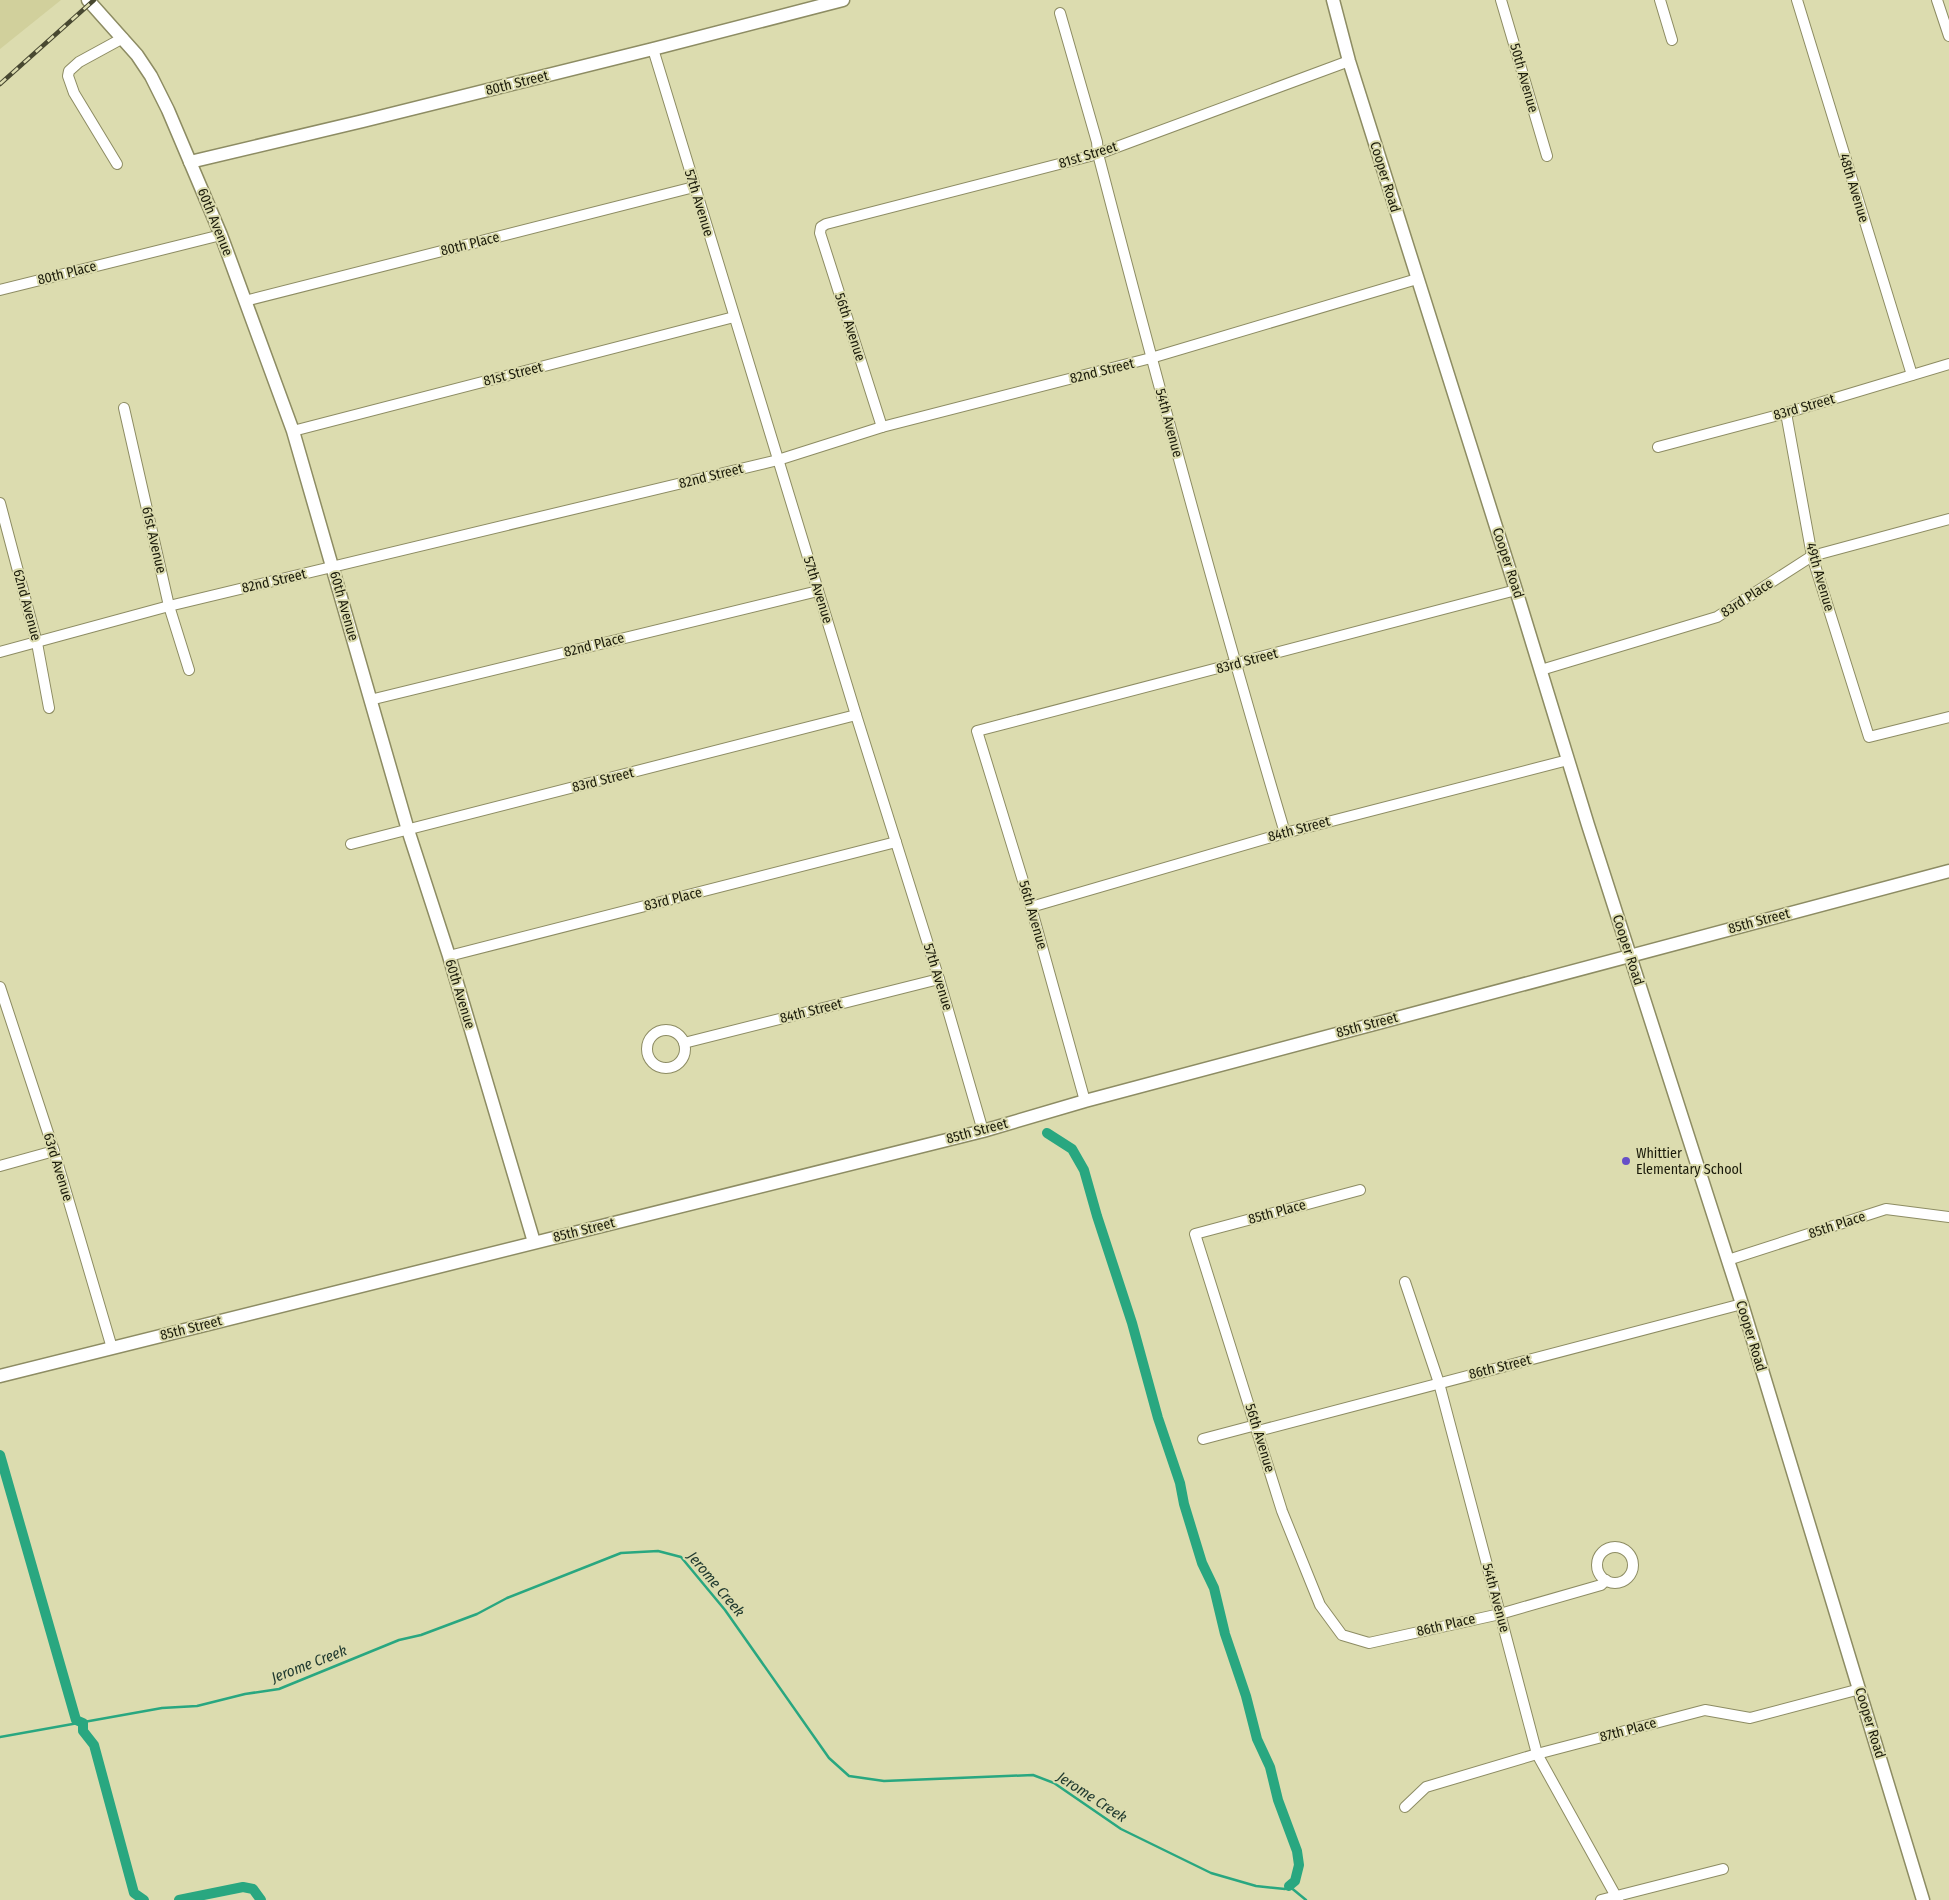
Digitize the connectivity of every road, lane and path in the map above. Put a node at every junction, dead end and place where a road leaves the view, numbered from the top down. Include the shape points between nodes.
1 (88, 0) edge
2 (843, 0) edge
3 (1333, 0) edge
4 (1501, 0) edge
5 (1660, 0) edge
6 (1797, 0) edge
7 (1938, 0) edge
8 (820, 3) edge
9 (1060, 13) dead end
10 (1949, 36) edge
11 (123, 38) junction
12 (1672, 40) dead end
13 (653, 49) junction
14 (1349, 61) junction
15 (1098, 154) junction
16 (1546, 156) dead end
17 (190, 162) junction
18 (117, 164) dead end
19 (694, 187) junction
20 (821, 227) joint
21 (221, 235) junction
22 (1417, 279) junction
23 (0, 290) edge
24 (245, 301) junction
25 (734, 317) junction
26 (1151, 358) junction
27 (1949, 364) edge
28 (1912, 375) junction
29 (124, 408) dead end
30 (1786, 413) junction
31 (882, 427) junction
32 (293, 431) junction
33 (1658, 447) dead end
34 (778, 460) junction
35 (0, 503) edge
36 (1949, 519) edge
37 (1812, 556) junction
38 (333, 567) junction
39 (1516, 590) junction
40 (818, 591) junction
41 (170, 606) junction
42 (37, 643) junction
43 (0, 652) edge
44 (1235, 664) junction
45 (189, 670) dead end
46 (1541, 670) junction
47 (370, 700) junction
48 (49, 708) dead end
49 (856, 715) junction
50 (1949, 717) edge
51 (977, 731) joint
52 (1568, 760) junction
53 (408, 830) junction
54 (1285, 833) junction
55 (896, 842) junction
56 (351, 844) dead end
57 (1949, 871) edge
58 (1031, 907) junction
59 (1630, 955) junction
60 (449, 956) junction
61 (939, 979) junction
62 (0, 987) edge
63 (684, 1044) dead end
64 (1085, 1101) junction
65 (983, 1130) junction
66 (54, 1151) junction
67 (0, 1166) edge
68 (1360, 1190) dead end
69 (1949, 1217) edge
70 (1195, 1234) joint
71 (534, 1242) junction
72 (1728, 1260) junction
73 (1405, 1282) dead end
74 (1742, 1304) junction
75 (112, 1348) junction
76 (0, 1376) edge
77 (1439, 1383) junction
78 (1257, 1428) junction
79 (1202, 1439) dead end
80 (1606, 1580) dead end
81 (1500, 1614) junction
82 (1342, 1635) joint
83 (1860, 1689) junction
84 (1538, 1754) junction
85 (1405, 1807) dead end
86 (1723, 1869) dead end
87 (1617, 1898) edge
88 (1601, 1900) edge
89 (1923, 1900) edge

1 - 11 street, 60th Avenue
2 - 8 street, 80th Street
3 - 14 street, Cooper Road
4 - 16 street, 50th Avenue
5 - 12 street
6 - 28 street, 48th Avenue
7 - 10 street
8 - 13 street, 80th Street
9 - 15 street, 54th Avenue
11 - 17 street, 60th Avenue via 151,76
11 - 18 street via 79,62 68,76 74,93
13 - 17 street, 80th Street
13 - 19 street, 57th Avenue
14 - 15 street, 81st Street
14 - 22 street, Cooper Road
15 - 20 street, 81st Street
15 - 26 street, 54th Avenue
17 - 21 street, 60th Avenue
19 - 24 street, 80th Place
19 - 25 street, 57th Avenue
20 - 31 street, 56th Avenue via 820,233
21 - 23 street, 80th Place
21 - 24 street, 60th Avenue
22 - 26 street, 82nd Street
22 - 39 street, Cooper Road
24 - 32 street, 60th Avenue
25 - 32 street, 81st Street
25 - 34 street, 57th Avenue
26 - 31 street, 82nd Street
26 - 44 street, 54th Avenue
27 - 28 street, 83rd Street
28 - 30 street, 83rd Street
29 - 41 street, 61st Avenue
30 - 33 street, 83rd Street
30 - 37 street, 49th Avenue
31 - 34 street, 82nd Street
32 - 38 street, 60th Avenue
34 - 38 street, 82nd Street
34 - 40 street, 57th Avenue
35 - 42 street, 62nd Avenue
36 - 37 street, 83rd Place
37 - 46 street, 83rd Place via 1717,617
37 - 50 street, 49th Avenue via 1869,737
38 - 41 street, 82nd Street
38 - 47 street, 60th Avenue
39 - 44 street, 83rd Street
39 - 46 street, Cooper Road
40 - 47 street, 82nd Place
40 - 49 street, 57th Avenue
41 - 42 street, 82nd Street
41 - 45 street, 61st Avenue
42 - 43 street, 82nd Street
42 - 48 street, 62nd Avenue
44 - 51 street, 83rd Street
44 - 54 street, 54th Avenue
46 - 52 street, Cooper Road
47 - 53 street, 60th Avenue
49 - 53 street, 83rd Street
49 - 55 street, 57th Avenue
51 - 58 street, 56th Avenue
52 - 54 street, 84th Street
52 - 59 street, Cooper Road
53 - 56 street, 83rd Street
53 - 60 street, 60th Avenue
54 - 58 street, 84th Street
55 - 60 street, 83rd Place
55 - 61 street, 57th Avenue
57 - 59 street, 85th Street
58 - 64 street, 56th Avenue
59 - 64 street, 85th Street
59 - 72 street, Cooper Road
60 - 71 street, 60th Avenue
61 - 63 street, 84th Street
61 - 65 street, 57th Avenue
62 - 66 street, 63rd Avenue
64 - 65 street, 85th Street
65 - 71 street, 85th Street
66 - 67 street
66 - 75 street, 63rd Avenue
68 - 70 street, 85th Place
69 - 72 street, 85th Place via 1886,1209
70 - 78 street, 56th Avenue
71 - 75 street, 85th Street
72 - 74 street, Cooper Road
73 - 77 street, 54th Avenue
74 - 77 street, 86th Street
74 - 83 street, Cooper Road
75 - 76 street, 85th Street
77 - 78 street, 86th Street
77 - 81 street, 54th Avenue
78 - 79 street, 86th Street
78 - 82 street, 56th Avenue via 1282,1511 1320,1605
80 - 81 street, 86th Place via 1601,1585
81 - 82 street, 86th Place via 1369,1643
81 - 84 street, 54th Avenue
83 - 84 street, 87th Place via 1750,1718 1704,1710
83 - 89 street, Cooper Road
84 - 85 street, 87th Place via 1426,1787
84 - 87 street, 54th Avenue
86 - 87 street
87 - 88 street

